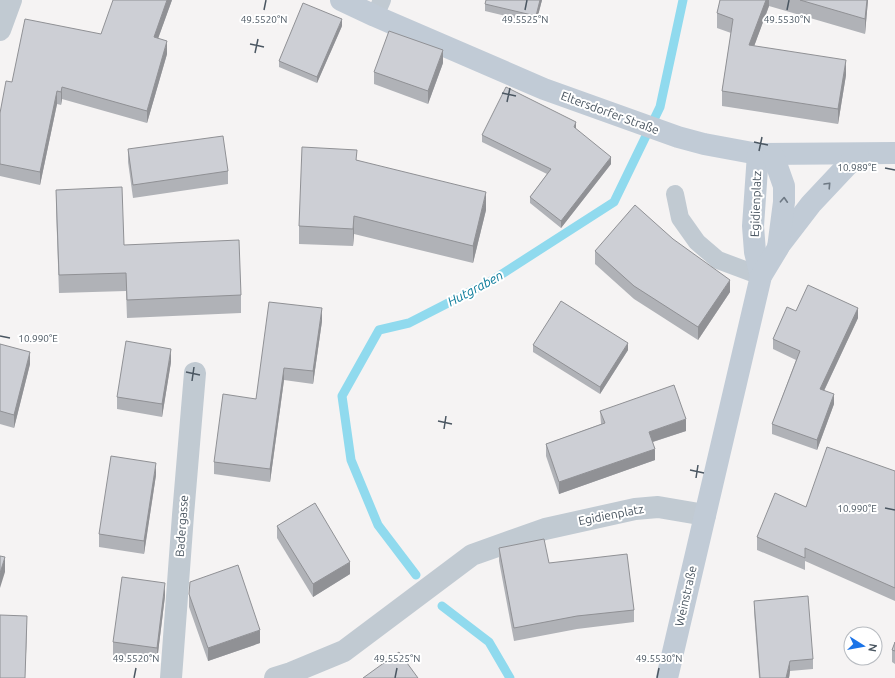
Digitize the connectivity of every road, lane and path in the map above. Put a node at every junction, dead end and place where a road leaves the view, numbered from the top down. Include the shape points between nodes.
1 (11, 0) edge
2 (341, 0) edge
3 (378, 8) edge
4 (0, 30) edge
5 (895, 153) edge
6 (858, 154) junction
7 (765, 155) junction
8 (675, 194) dead end
9 (778, 248) junction
10 (761, 276) junction
11 (195, 373) dead end
12 (705, 515) junction
13 (171, 678) edge
14 (275, 678) edge
15 (667, 678) edge

1 - 4 street
2 - 3 main road, Eltersdorfer Straße
3 - 7 main road, Eltersdorfer Straße via 544,89 678,137
5 - 6 main road, Eltersdorfer Straße
6 - 7 main road, Eltersdorfer Straße
9 -> 6 main road via 811,204
9 -> 7 main road, Egidienplatz via 784,186
7 - 10 main road, Egidienplatz via 752,226
8 - 10 lane via 680,218 697,242 718,260
9 - 10 main road, Egidienplatz
10 - 12 main road, Egidienplatz
11 - 13 street, Badergasse
12 - 14 street, Egidienplatz via 658,507 635,509 545,529 472,555 344,651
12 - 15 main road, Weinstraße

